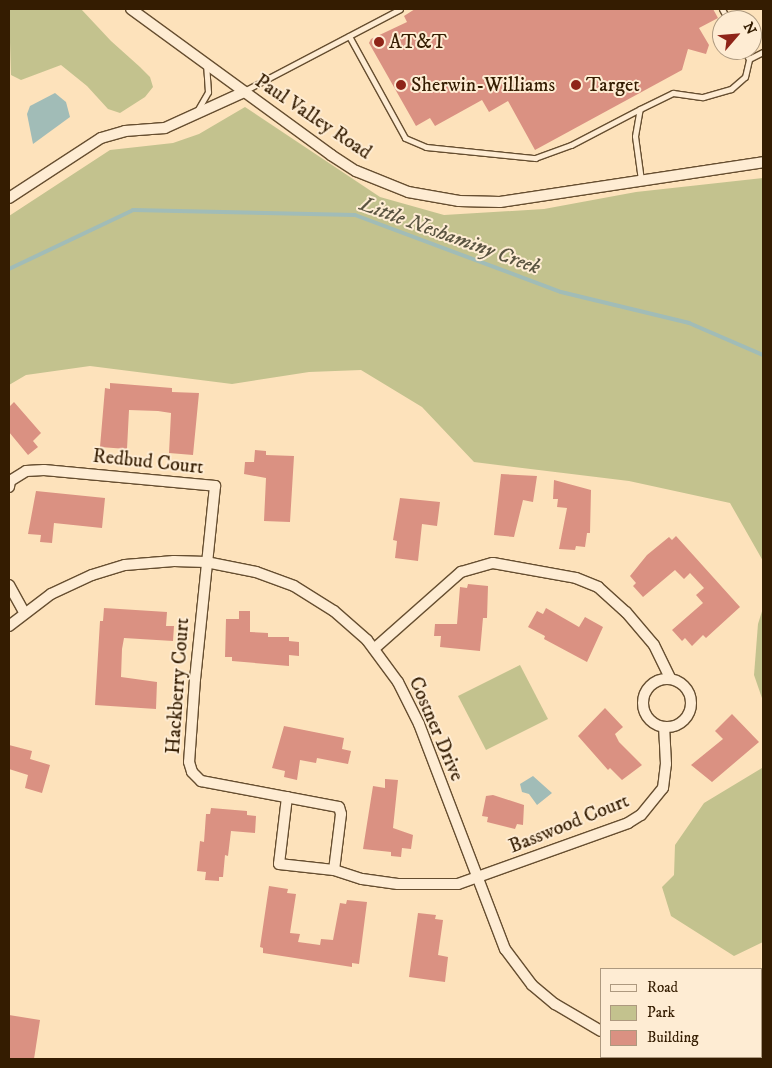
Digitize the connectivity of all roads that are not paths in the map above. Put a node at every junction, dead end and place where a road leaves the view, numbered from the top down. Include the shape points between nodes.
1 (131, 9) edge
2 (400, 9) edge
3 (349, 36) junction
4 (749, 60) edge
5 (205, 63) junction
6 (244, 92) junction
7 (640, 109) junction
8 (191, 118) junction
9 (763, 162) edge
10 (640, 180) junction
11 (9, 198) edge
12 (9, 487) edge
13 (206, 562) junction
14 (9, 585) edge
15 (24, 612) junction
16 (9, 626) edge
17 (375, 648) junction
18 (670, 678) junction
19 (664, 727) junction
20 (287, 797) junction
21 (334, 870) junction
22 (476, 878) junction
23 (600, 1031) edge

1 - 5 street, Paul Valley Road
2 - 3 lane
3 - 6 lane
3 - 7 lane via 406,138 426,147 535,158 572,145
4 - 7 lane via 745,77 731,89 702,97 673,93
5 - 6 street, Paul Valley Road
5 - 8 lane via 208,92
6 - 8 street
6 - 10 street, Paul Valley Road via 356,171 408,192 459,201 500,202
7 - 10 lane via 635,136
8 - 11 street via 165,128 125,131 101,138
9 - 10 street, Paul Valley Road
12 - 13 street, Redbud Court via 10,481 26,471 44,470 215,486
13 - 15 street, Costner Drive via 150,562 108,569 67,585
13 - 17 street, Costner Drive via 256,572 294,586 334,611
13 - 20 street, Hackberry Court via 194,679 189,762 192,772 202,781
14 - 15 street
15 - 16 street, Costner Drive
17 - 18 street via 461,572 493,563 576,578 598,588 626,612 654,645
17 - 22 street, Costner Drive via 398,682 419,724
18 - 19 street via 688,690 691,706 684,721
18 - 19 street via 659,679 644,694 646,715 653,724
19 - 22 street, Basswood Court via 666,764 663,788 642,815 628,823
20 - 21 street, Hackberry Court via 339,808
20 - 21 street, Basswood Court via 279,864
21 - 22 street, Basswood Court via 362,879 398,884 440,886
22 - 23 street, Costner Drive via 505,949 532,985 572,1017

